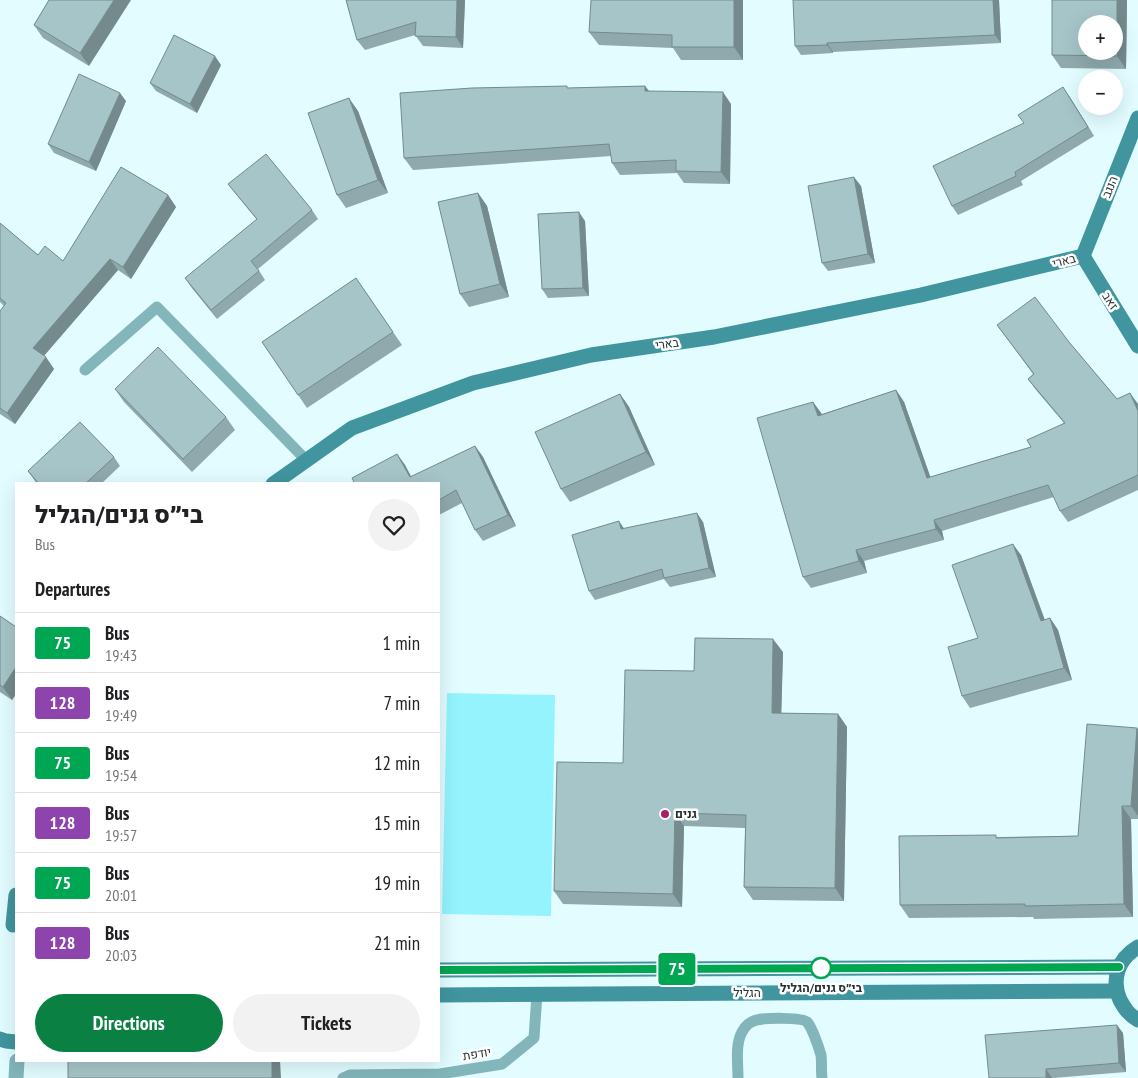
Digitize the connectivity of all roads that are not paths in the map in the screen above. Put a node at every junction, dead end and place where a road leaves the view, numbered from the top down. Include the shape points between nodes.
1 (1138, 118) edge
2 (1083, 256) junction
3 (1138, 346) edge
4 (85, 370) dead end
5 (306, 460) junction
6 (276, 482) edge
7 (15, 900) edge
8 (10, 926) edge
9 (1138, 947) edge
10 (1119, 967) junction
11 (440, 970) edge
12 (1116, 991) junction
13 (537, 994) junction
14 (440, 995) edge
15 (1138, 1020) edge
16 (0, 1039) edge
17 (15, 1042) edge
18 (17, 1062) edge
19 (16, 1078) edge
20 (343, 1078) edge
21 (738, 1078) edge
22 (822, 1078) edge

1 - 2 street, הנגב
2 - 3 street, זאב
2 - 5 street, בארי via 921,295 714,337 591,355 473,383 352,428
4 - 5 lane via 157,306
5 - 6 street, בארי
7 - 8 street
9 - 10 street via 1130,951
10 - 11 street, הגליל
10 - 12 street
12 - 13 street, הגליל
12 - 15 street via 1125,1010
13 - 14 street, הגליל
13 - 20 lane, יודפת via 534,1038 502,1064 440,1074 350,1075
16 - 17 street
18 - 19 street
21 - 22 lane via 738,1041 749,1023 800,1019 807,1022 821,1055

